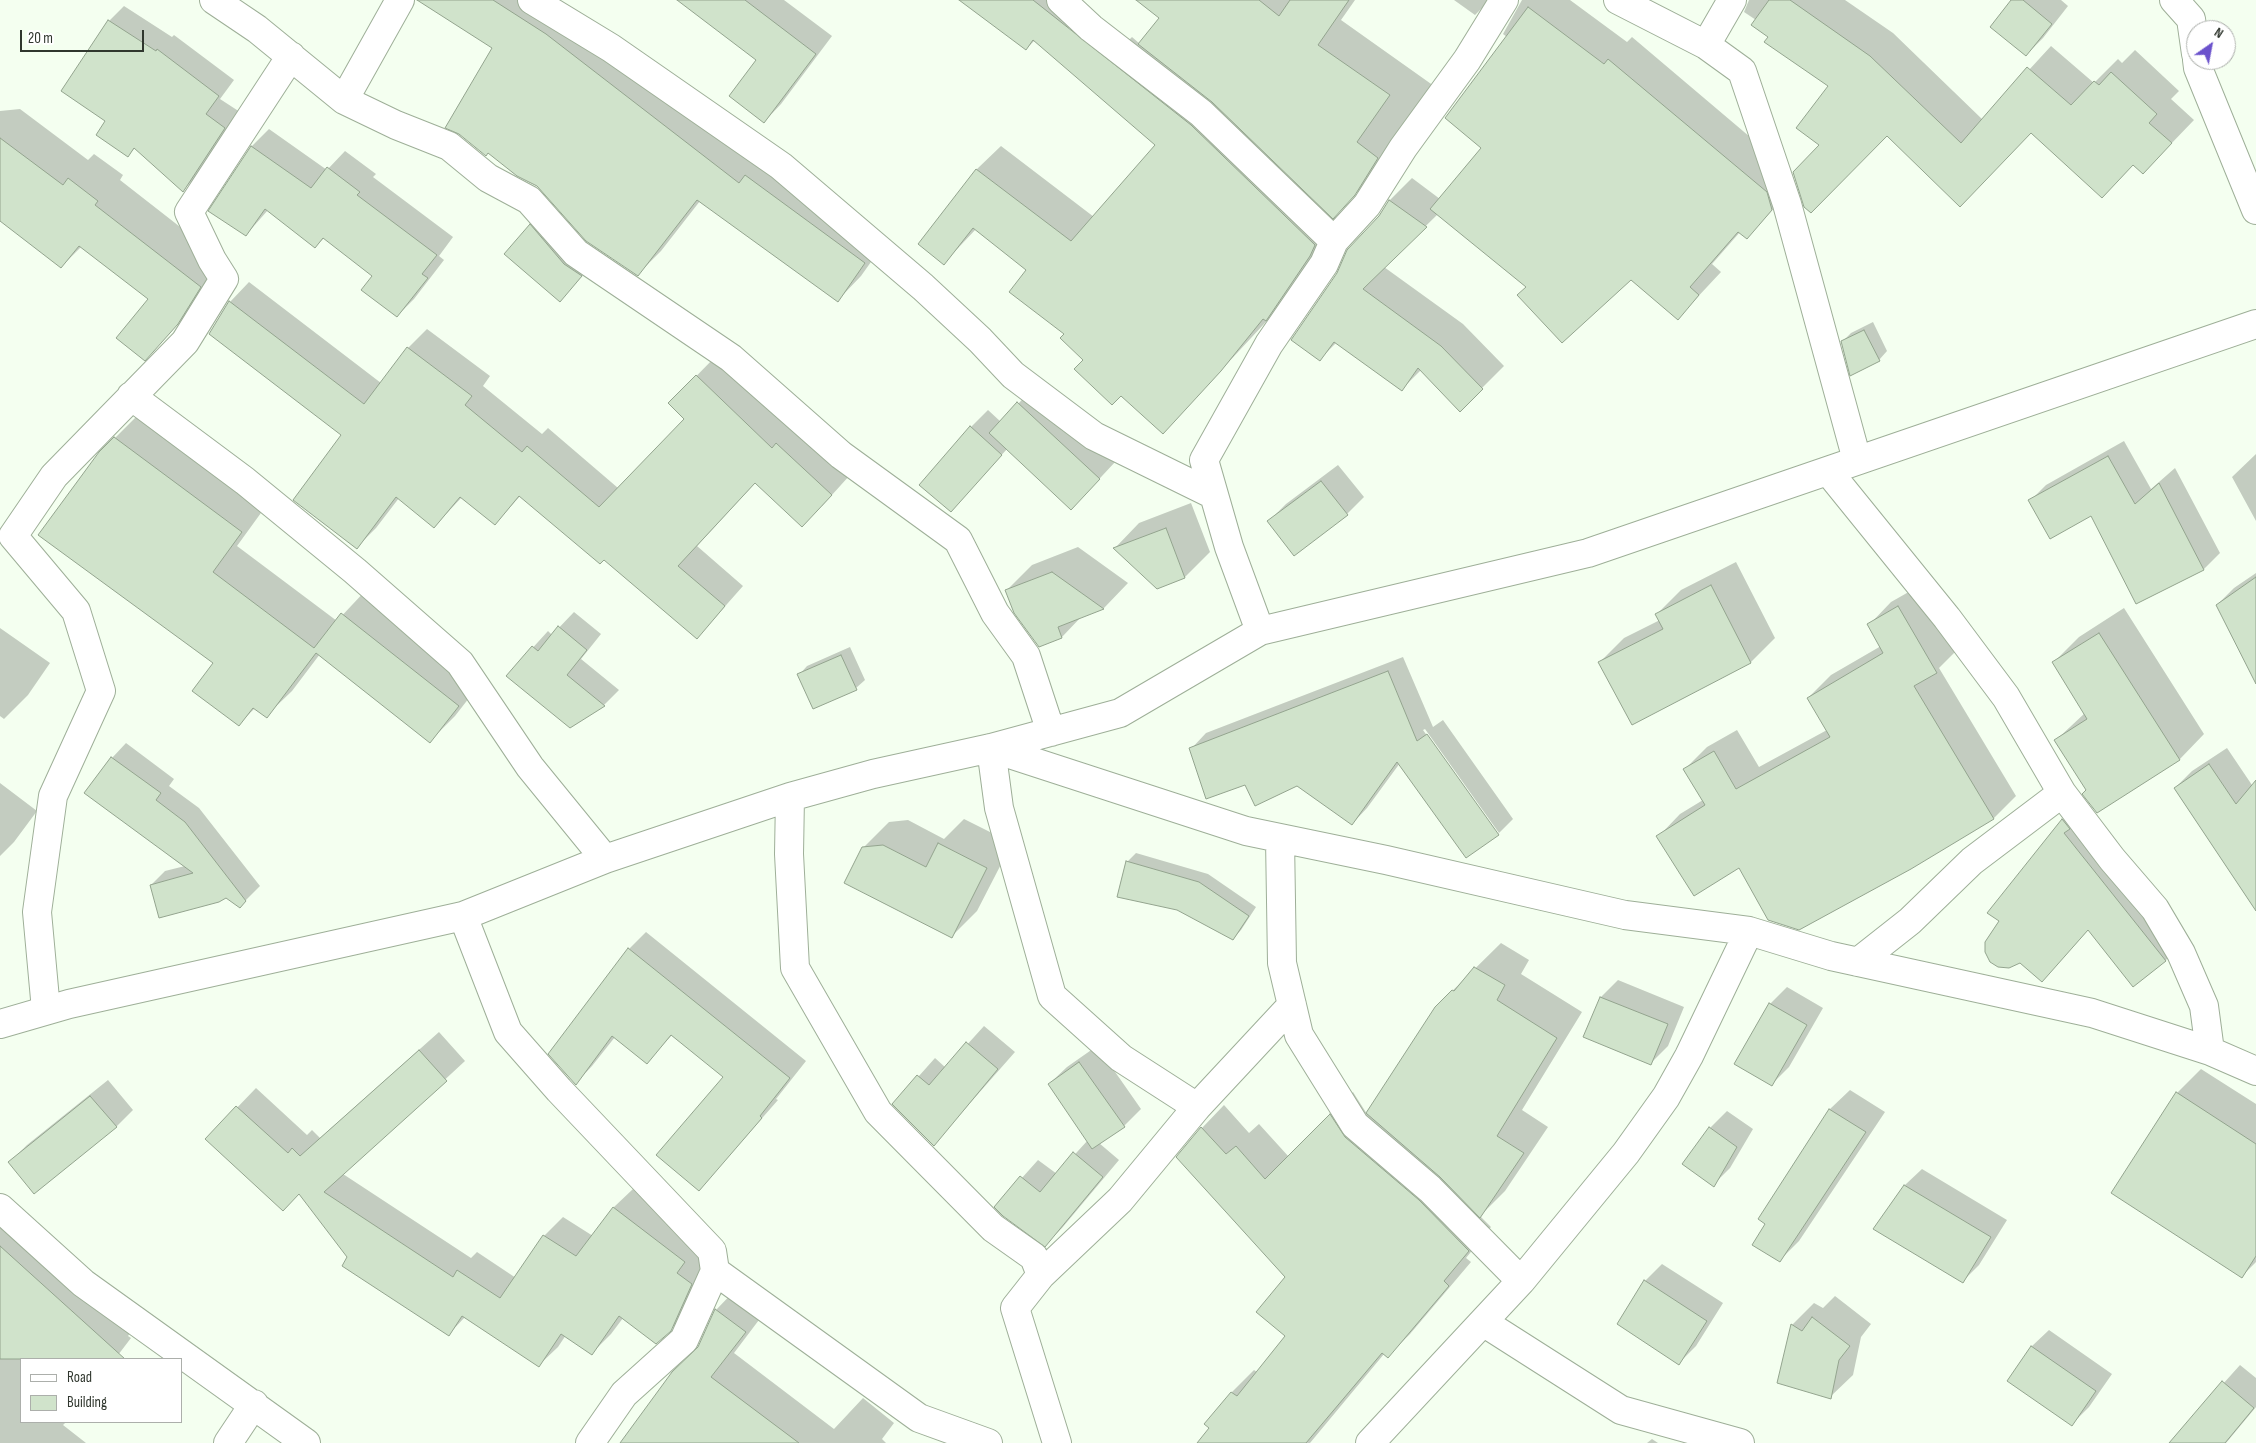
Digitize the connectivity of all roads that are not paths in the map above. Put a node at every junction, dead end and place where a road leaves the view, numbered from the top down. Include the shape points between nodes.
1 (214, 0) edge
2 (400, 0) edge
3 (532, 0) edge
4 (1061, 0) edge
5 (1504, 0) edge
6 (1618, 0) edge
7 (1732, 0) edge
8 (2174, 0) edge
9 (2191, 20) edge
10 (1706, 45) junction
11 (291, 56) junction
12 (2199, 70) edge
13 (344, 100) junction
14 (2256, 210) edge
15 (1334, 240) junction
16 (2256, 324) edge
17 (131, 396) junction
18 (1857, 460) junction
19 (1828, 471) junction
20 (1214, 495) junction
21 (1260, 630) junction
22 (1051, 732) junction
23 (992, 748) junction
24 (2062, 793) junction
25 (790, 797) junction
26 (1280, 839) junction
27 (605, 859) junction
28 (463, 916) junction
29 (1749, 931) junction
30 (1858, 962) junction
31 (1292, 1005) junction
32 (46, 1010) junction
33 (0, 1024) edge
34 (2210, 1051) junction
35 (2256, 1071) edge
36 (1196, 1108) junction
37 (0, 1208) edge
38 (715, 1271) junction
39 (1041, 1275) junction
40 (1521, 1281) junction
41 (1483, 1322) junction
42 (254, 1404) junction
43 (228, 1443) edge
44 (306, 1443) edge
45 (590, 1443) edge
46 (988, 1443) edge
47 (1056, 1443) edge
48 (1370, 1443) edge
49 (1740, 1443) edge

1 - 11 street
2 - 13 street
3 - 20 street via 611,48 781,166 923,287 1013,375 1094,436
4 - 15 street via 1091,28 1201,113
5 - 15 street via 1468,60 1403,148 1367,205
6 - 10 street
7 - 10 street
8 - 9 street
10 - 18 street via 1742,71 1787,204
11 - 13 street
11 - 17 street via 189,212 224,279 186,342
12 - 14 street
13 - 22 street via 448,146 488,178 529,200 576,253 731,358 841,455 958,540 995,613 1026,656
15 - 20 street via 1324,264 1269,344 1204,460
16 - 18 street
17 - 27 street via 245,481 460,663 530,767
17 - 32 street via 54,476 13,536 76,611 101,691 53,796 37,912
18 - 19 street
19 - 21 street via 1588,553
19 - 24 street via 1948,618 2006,696
20 - 21 street
21 - 22 street via 1120,713
22 - 23 street
23 - 25 street via 873,774
23 - 26 street via 1175,809
23 - 36 street via 999,808 1052,996 1121,1058
24 - 30 street via 1972,861 1910,922
24 - 34 street via 2155,909 2181,953 2204,1006
25 - 27 street
25 - 39 street via 789,854 796,968 878,1112 993,1228 1034,1257
26 - 29 street via 1625,915
26 - 31 street via 1282,962
27 - 28 street
28 - 32 street
28 - 38 street via 508,1032 712,1251
29 - 30 street
29 - 40 street via 1666,1097 1620,1161
30 - 34 street via 2092,1013
31 - 36 street
31 - 40 street via 1299,1035 1355,1126 1430,1189
32 - 33 street
34 - 35 street
36 - 39 street via 1120,1200
37 - 42 street via 83,1283
38 - 45 street via 684,1340 624,1394
38 - 46 street via 919,1418
39 - 47 street via 1015,1308
40 - 41 street
41 - 48 street
41 - 49 street via 1621,1410
42 - 43 street
42 - 44 street

